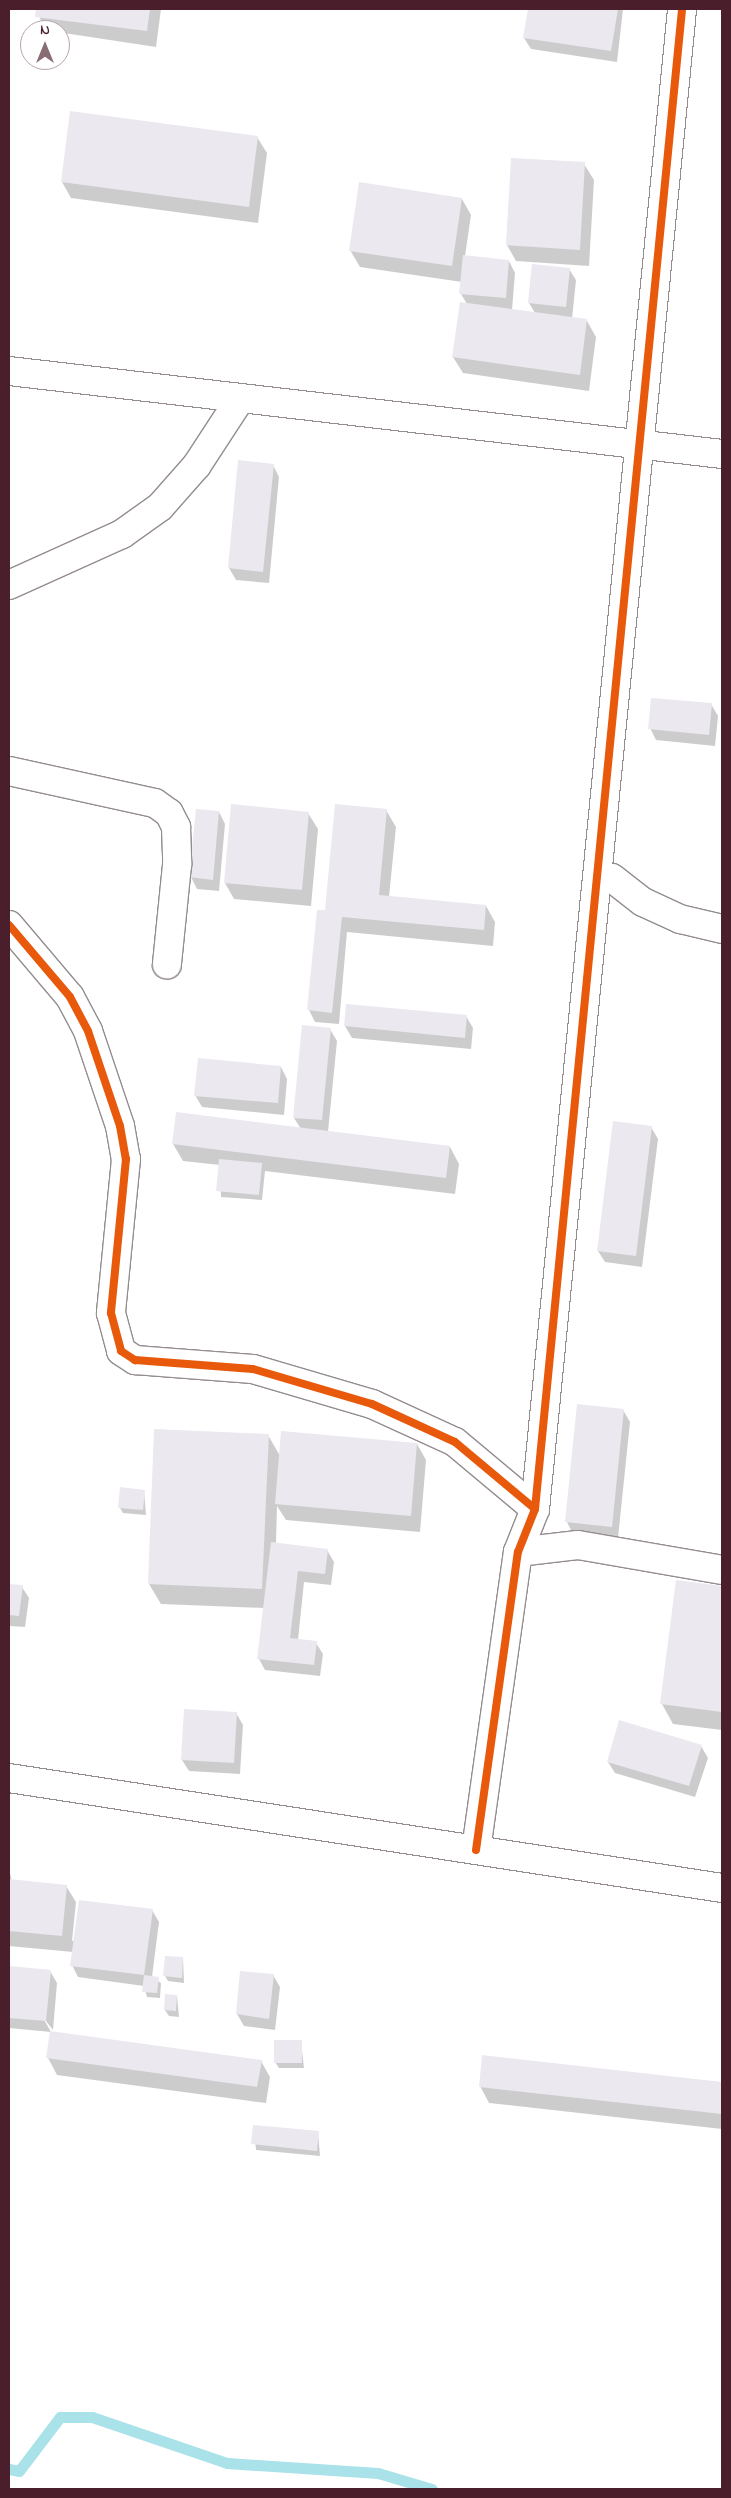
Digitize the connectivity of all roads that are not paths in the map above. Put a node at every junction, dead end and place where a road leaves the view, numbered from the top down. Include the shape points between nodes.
1 (682, 9) edge
2 (9, 370) edge
3 (240, 399) junction
4 (640, 442) junction
5 (722, 454) edge
6 (9, 584) edge
7 (9, 771) edge
8 (596, 881) junction
9 (9, 925) edge
10 (722, 929) edge
11 (167, 964) dead end
12 (535, 1509) junction
13 (518, 1552) junction
14 (722, 1570) edge
15 (9, 1778) edge
16 (476, 1850) junction
17 (722, 1888) edge

1 - 4 street
2 - 3 street
3 - 4 street
3 - 6 street via 197,465 160,506 122,534
4 - 5 street
4 - 8 street
7 - 11 street via 155,803 169,813 176,827 177,865
8 - 10 street via 612,878 643,902 680,919
8 - 12 street
9 - 12 street via 70,997 88,1031 120,1126 126,1159 111,1313 121,1351 135,1360 252,1369 372,1404 455,1442
12 - 13 street
13 - 14 street via 578,1545
13 - 16 street
15 - 16 street
16 - 17 street

